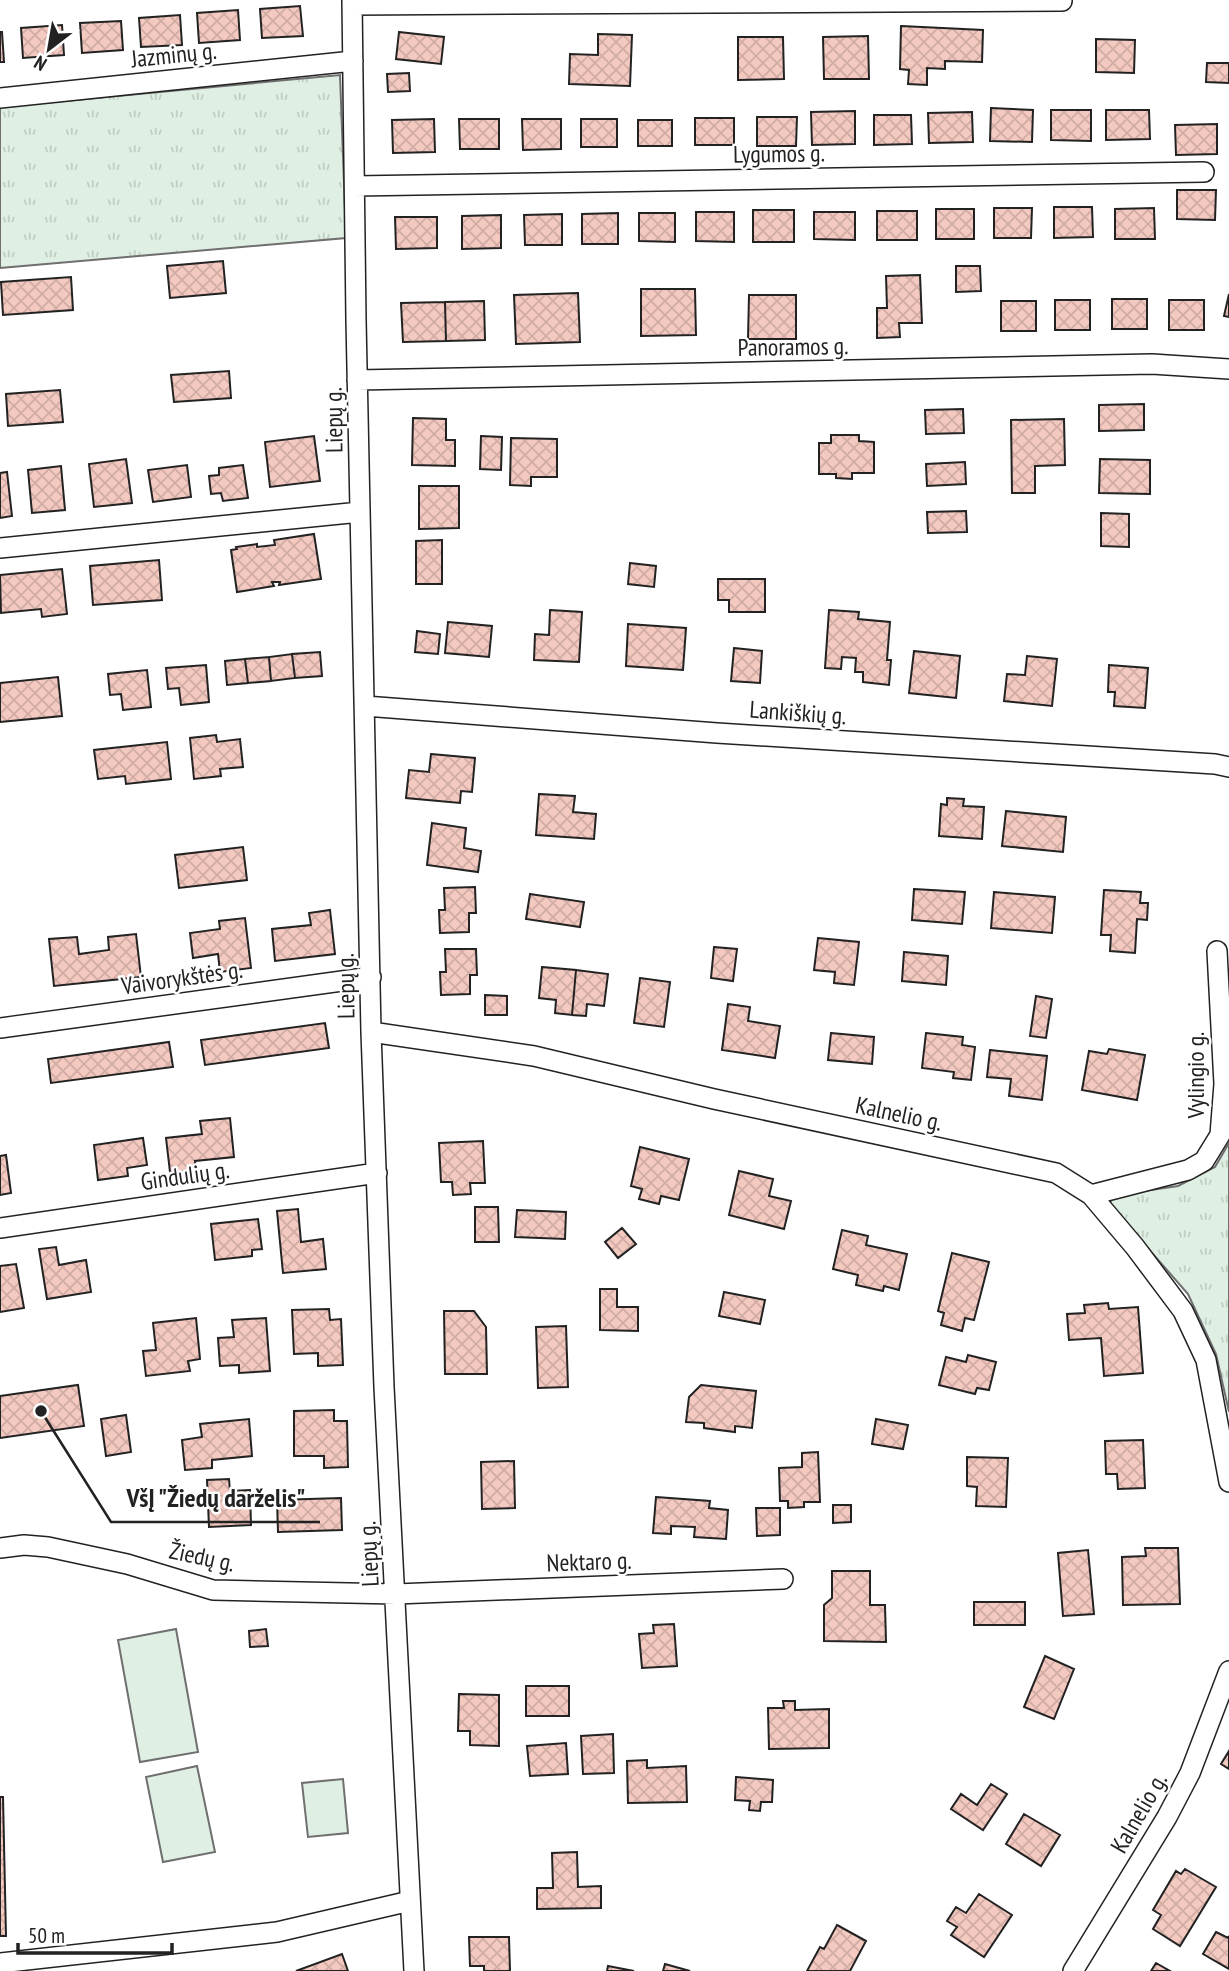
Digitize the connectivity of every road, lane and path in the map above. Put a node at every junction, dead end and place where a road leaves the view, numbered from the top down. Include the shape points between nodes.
1 (1062, 1) edge
2 (352, 3) edge
3 (353, 61) junction
4 (0, 99) edge
5 (1204, 172) dead end
6 (355, 186) junction
7 (1229, 369) edge
8 (357, 380) junction
9 (360, 512) junction
10 (0, 548) edge
11 (365, 705) junction
12 (1229, 767) edge
13 (1217, 951) dead end
14 (370, 977) junction
15 (0, 1028) edge
16 (371, 1032) junction
17 (377, 1173) junction
18 (1091, 1195) junction
19 (0, 1228) edge
20 (1229, 1482) edge
21 (0, 1548) edge
22 (783, 1579) dead end
23 (396, 1594) junction
24 (1229, 1671) edge
25 (410, 1901) junction
26 (0, 1963) edge
27 (414, 1971) edge
28 (1073, 1971) edge

1 - 2 street
2 - 3 street, Liepų g.
3 - 4 street, Jazminų g.
3 - 6 street, Liepų g.
5 - 6 street, Lygumos g.
6 - 8 street, Liepų g.
7 - 8 street, Panoramos g. via 1152,364
8 - 9 street, Liepų g.
9 - 10 street
9 - 11 street, Liepų g.
11 - 12 street, Lankiškių g.
11 - 14 street, Liepų g.
13 - 18 street, Vylingio g. via 1224,1084 1220,1135 1204,1161 1188,1170
14 - 15 street, Vaivorykštės g.
14 - 16 street, Liepų g.
16 - 17 street, Liepų g.
16 - 18 street, Kalnelio g. via 534,1056 1056,1172
17 - 19 street, Gindulių g.
17 - 23 street, Liepų g.
18 - 20 street, Kalnelio g. via 1183,1311 1206,1360
21 - 23 street, Žiedų g. via 48,1547 213,1590
22 - 23 street, Nektaro g.
23 - 25 street, Liepų g.
24 - 28 street, Kalnelio g. via 1190,1773
25 - 26 street via 277,1932
25 - 27 street, Liepų g.

